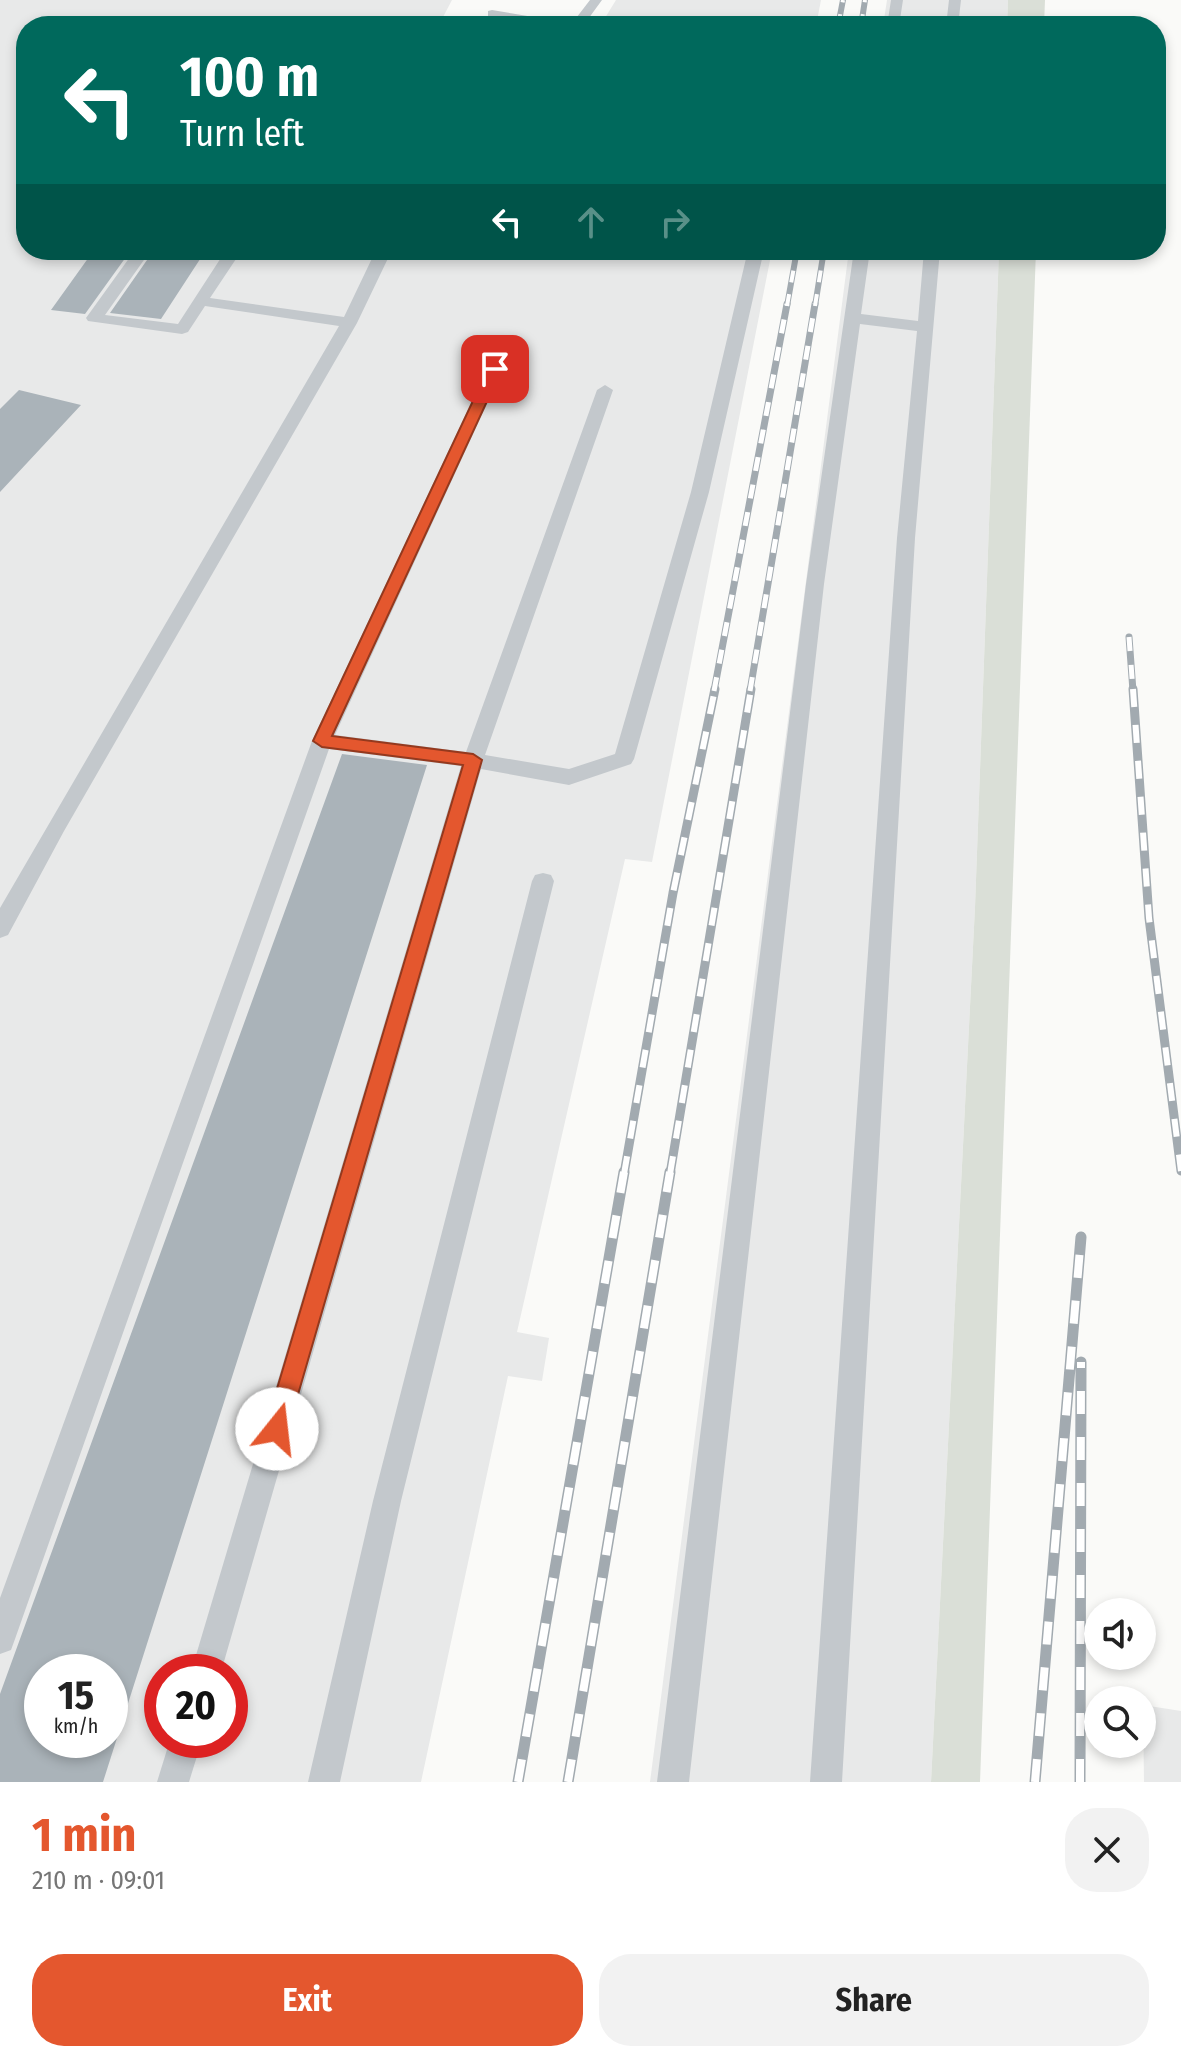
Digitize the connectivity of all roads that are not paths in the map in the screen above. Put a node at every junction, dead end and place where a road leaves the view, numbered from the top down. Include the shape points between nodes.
1 (596, 0) edge
2 (584, 16) edge
3 (136, 260) edge
4 (227, 260) edge
5 (379, 260) edge
6 (754, 260) edge
7 (861, 260) edge
8 (931, 260) edge
9 (200, 301) junction
10 (852, 318) junction
11 (349, 323) junction
12 (925, 327) junction
13 (495, 369) dead end
14 (605, 390) dead end
15 (322, 741) junction
16 (473, 760) junction
17 (543, 881) dead end
18 (0, 929) edge
19 (0, 1639) edge
20 (211, 1654) edge
21 (180, 1758) edge
22 (173, 1782) edge
23 (324, 1782) edge
24 (673, 1782) edge
25 (826, 1782) edge

1 - 2 lane
3 - 9 lane via 94,318 182,329
4 - 9 lane
5 - 11 lane
6 - 16 lane via 700,492 624,759 569,777
7 - 10 lane
8 - 12 lane
9 - 11 lane
10 - 12 lane
10 - 24 lane via 815,584
11 - 18 lane
12 - 25 lane via 905,553
13 - 15 lane
14 - 16 lane
15 - 16 lane
15 - 19 lane
16 - 20 lane
17 - 23 lane via 387,1501
21 - 22 lane

